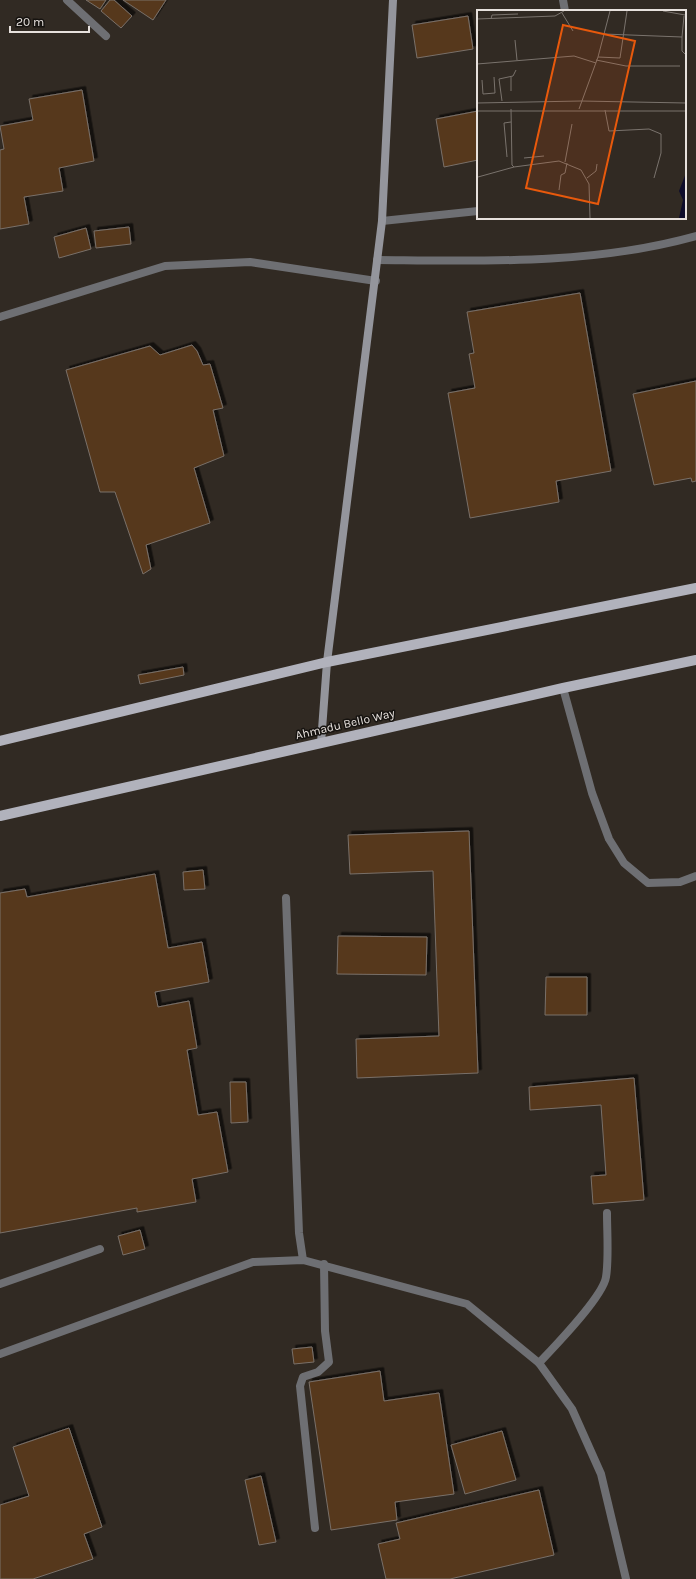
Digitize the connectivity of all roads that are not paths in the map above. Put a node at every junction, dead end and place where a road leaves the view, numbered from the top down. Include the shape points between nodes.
1 (67, 0) edge
2 (393, 0) edge
3 (563, 0) edge
4 (565, 10) edge
5 (106, 36) dead end
6 (477, 211) edge
7 (382, 221) junction
8 (696, 236) edge
9 (377, 260) junction
10 (376, 281) junction
11 (0, 317) edge
12 (696, 588) edge
13 (696, 660) edge
14 (327, 662) junction
15 (563, 688) junction
16 (0, 741) edge
17 (321, 743) junction
18 (0, 816) edge
19 (696, 876) edge
20 (286, 898) dead end
21 (607, 1213) dead end
22 (100, 1249) dead end
23 (303, 1260) junction
24 (324, 1264) junction
25 (0, 1284) edge
26 (0, 1354) edge
27 (539, 1363) junction
28 (315, 1528) dead end
29 (626, 1579) edge

1 - 5 street
2 - 7 street
3 - 4 street
6 - 7 street
7 - 9 street
8 - 9 street via 659,246 560,259
9 - 10 street
10 - 11 street via 250,262 165,266
10 - 14 street
12 - 14 main road
13 - 15 main road, Ahmadu Bello Way
14 - 16 main road
14 - 17 street
15 - 17 main road, Ahmadu Bello Way
15 - 19 street via 592,793 609,840 624,863 648,883 680,882
17 - 18 main road, Ahmadu Bello Way
20 - 23 street
21 - 27 street via 606,1278 599,1293
22 - 25 street
23 - 24 street
23 - 26 street via 253,1262
24 - 27 street via 467,1304
24 - 28 street via 325,1330 329,1362 318,1372 303,1377 300,1386
27 - 29 street via 572,1409 601,1474

